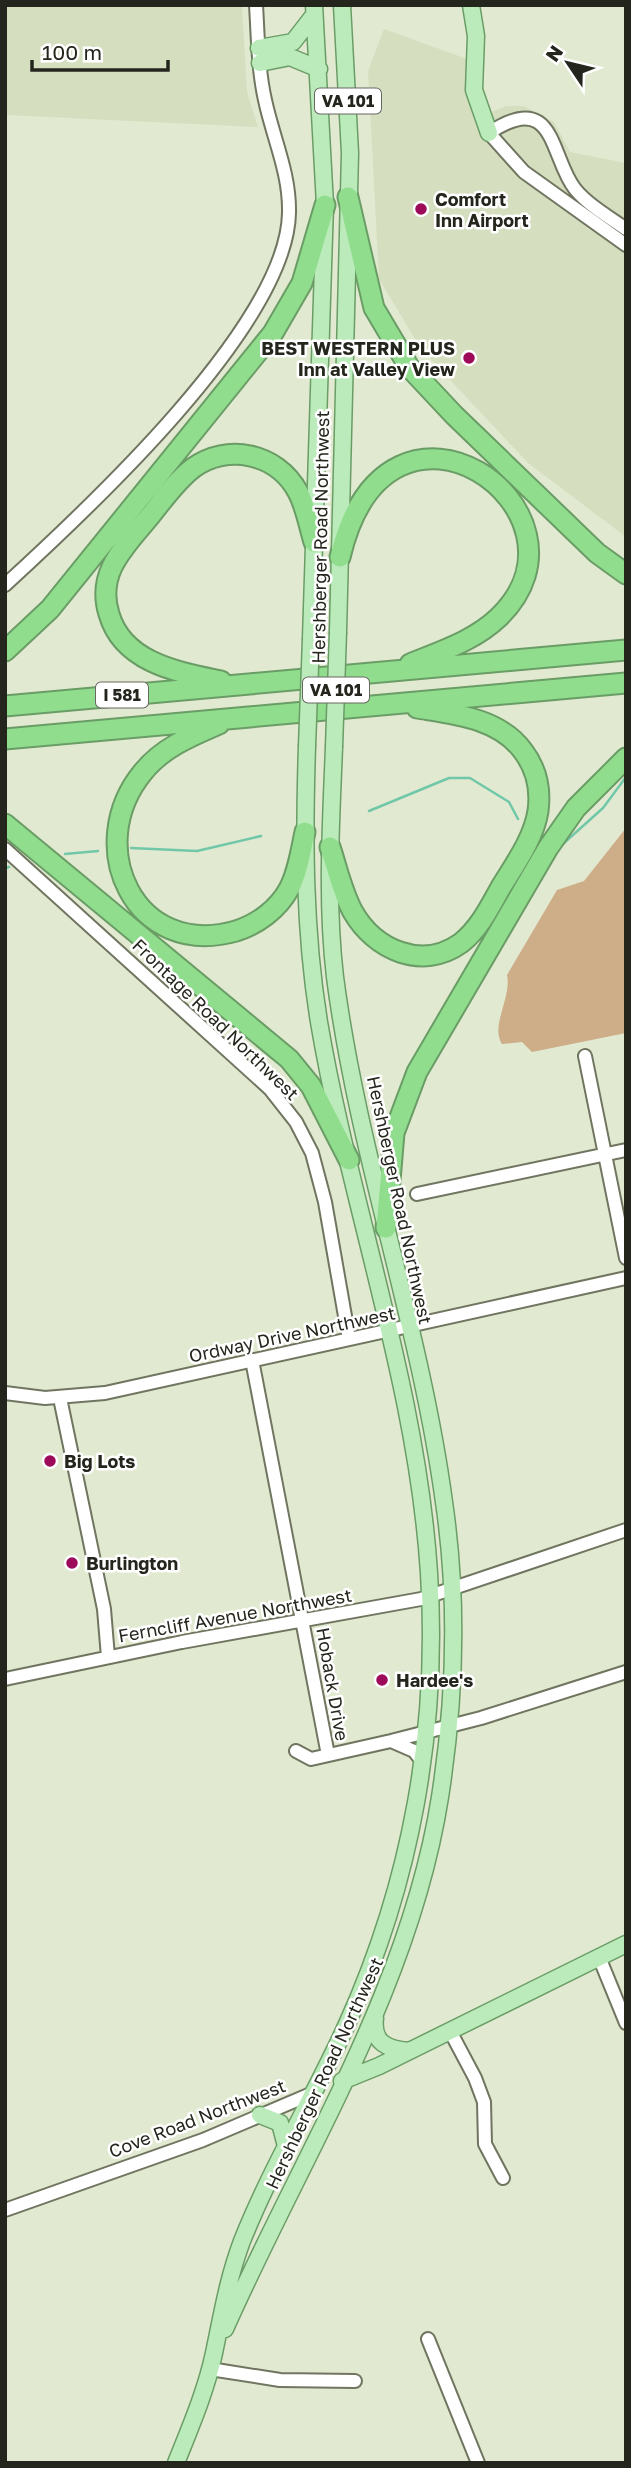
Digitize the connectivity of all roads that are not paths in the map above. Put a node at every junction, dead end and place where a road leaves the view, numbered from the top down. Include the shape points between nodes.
1 (256, 5) edge
2 (342, 5) edge
3 (471, 5) edge
4 (314, 10) edge
5 (260, 56) junction
6 (319, 69) junction
7 (489, 133) junction
8 (348, 197) junction
9 (325, 205) junction
10 (626, 229) edge
11 (626, 245) edge
12 (314, 542) junction
13 (340, 557) junction
14 (626, 574) edge
15 (5, 585) edge
16 (626, 650) edge
17 (5, 651) edge
18 (394, 671) junction
19 (626, 683) edge
20 (239, 685) junction
21 (392, 704) junction
22 (5, 706) edge
23 (233, 717) junction
24 (5, 738) edge
25 (626, 758) edge
26 (5, 824) edge
27 (304, 832) junction
28 (330, 847) junction
29 (5, 849) edge
30 (584, 1056) dead end
31 (626, 1150) edge
32 (606, 1154) junction
33 (349, 1160) junction
34 (417, 1194) dead end
35 (386, 1228) junction
36 (626, 1258) edge
37 (626, 1278) edge
38 (408, 1326) junction
39 (389, 1331) junction
40 (349, 1339) junction
41 (252, 1360) junction
42 (5, 1393) edge
43 (60, 1398) junction
44 (626, 1530) edge
45 (451, 1591) junction
46 (429, 1597) junction
47 (304, 1620) junction
48 (108, 1657) junction
49 (626, 1672) edge
50 (5, 1679) edge
51 (448, 1726) junction
52 (426, 1732) junction
53 (391, 1741) junction
54 (296, 1751) dead end
55 (328, 1755) junction
56 (422, 1761) junction
57 (626, 1944) edge
58 (599, 1957) junction
59 (376, 2010) junction
60 (626, 2023) edge
61 (450, 2031) junction
62 (409, 2051) junction
63 (344, 2081) junction
64 (313, 2093) junction
65 (260, 2115) junction
66 (286, 2146) junction
67 (503, 2178) dead end
68 (5, 2210) edge
69 (428, 2339) dead end
70 (212, 2361) junction
71 (355, 2381) dead end
72 (176, 2463) edge
73 (478, 2463) edge

1 - 5 street
2 - 8 main road, Hershberger Road Northwest / VA 101 via 350,132
3 - 7 main road via 476,36 474,90
4 - 5 main road via 293,42
4 - 6 main road, Hershberger Road Northwest / VA 101
5 - 6 main road via 290,57
5 - 15 street via 289,212 284,247 269,286 159,433
6 - 9 main road, Hershberger Road Northwest / VA 101
7 - 10 street via 514,120 541,126 554,140 573,187
7 - 11 street via 524,172
8 - 13 main road, Hershberger Road Northwest / VA 101
8 - 14 highway via 374,308 409,367 597,553
9 - 12 main road, Hershberger Road Northwest / VA 101
9 - 17 highway via 302,283 273,333 50,609
12 - 20 highway via 298,492 283,472 262,459 224,454 200,463 181,478 116,560 107,581 106,601 111,622 123,640 162,667
12 - 27 main road, Hershberger Road Northwest / VA 101, bridge
13 - 18 highway via 362,497 382,477 408,463 436,459 463,463 489,477 514,504 524,530 526,554 521,582 508,607 471,638
13 - 28 main road, Hershberger Road Northwest / VA 101, bridge
16 - 18 highway, I 581
18 - 20 highway, I 581
19 - 21 highway, I 581
20 - 22 highway, I 581
21 - 23 highway, I 581
21 - 28 highway via 478,720 517,743 538,783 533,832 477,926 451,949 427,956 396,951 363,926 347,900
23 - 24 highway, I 581
23 - 27 highway via 163,752 132,787 116,845 121,874 134,900 159,924 186,934 210,936 242,929 266,916 290,887
25 - 35 highway via 576,808 554,838 417,1072 394,1133
26 - 33 highway via 289,1059 311,1086
27 - 33 main road, Hershberger Road Northwest / VA 101 via 310,960
28 - 35 main road, Hershberger Road Northwest / VA 101 via 337,989
29 - 40 street, Frontage Road Northwest via 270,1089 290,1113 306,1139 319,1177
30 - 32 street
31 - 32 street
32 - 34 street
32 - 36 street
33 - 39 main road, Hershberger Road Northwest / VA 101
35 - 38 main road, Hershberger Road Northwest / VA 101
37 - 38 street, Ordway Drive Northwest
38 - 39 street, Ordway Drive Northwest
38 - 45 main road, Hershberger Road Northwest / VA 101 via 443,1493
39 - 40 street, Ordway Drive Northwest
39 - 46 main road, Hershberger Road Northwest / VA 101 via 418,1479
40 - 41 street, Ordway Drive Northwest
41 - 43 street, Ordway Drive Northwest via 105,1393
41 - 47 street, Hoback Drive
42 - 43 street, Ordway Drive Northwest
43 - 48 street via 104,1609
44 - 45 street, Ferncliff Avenue Northwest
45 - 46 street, Ferncliff Avenue Northwest
45 - 51 main road, Hershberger Road Northwest / VA 101
46 - 47 street, Ferncliff Avenue Northwest
46 - 52 main road, Hershberger Road Northwest / VA 101
47 - 48 street, Ferncliff Avenue Northwest
47 - 55 street, Hoback Drive
48 - 50 street, Ferncliff Avenue Northwest
49 - 51 street
51 - 52 street
51 - 59 main road, Hershberger Road Northwest / VA 101 via 440,1799 418,1896
52 - 53 street
52 - 56 main road, Hershberger Road Northwest / VA 101
53 - 55 street
53 - 56 street via 414,1751
54 - 55 street via 311,1759
56 - 64 main road, Hershberger Road Northwest / VA 101 via 409,1842 383,1934
57 - 58 main road, Cove Road Northwest
58 - 60 street
58 - 61 main road, Cove Road Northwest
59 - 62 main road via 377,2039 392,2049
59 - 63 main road, Hershberger Road Northwest / VA 101
61 - 62 main road, Cove Road Northwest
61 - 67 street via 484,2102 485,2144
62 - 63 main road, Cove Road Northwest
63 - 64 main road, Cove Road Northwest
63 - 70 main road, Hershberger Road Northwest / VA 101
64 - 65 street, Cove Road Northwest
64 - 66 main road, Hershberger Road Northwest / VA 101
65 - 66 main road via 280,2123
65 - 68 street, Cove Road Northwest via 203,2140
66 - 70 main road, Hershberger Road Northwest / VA 101 via 234,2262
69 - 73 street
70 - 71 street via 280,2380
70 - 72 main road, Hershberger Road Northwest / VA 101

